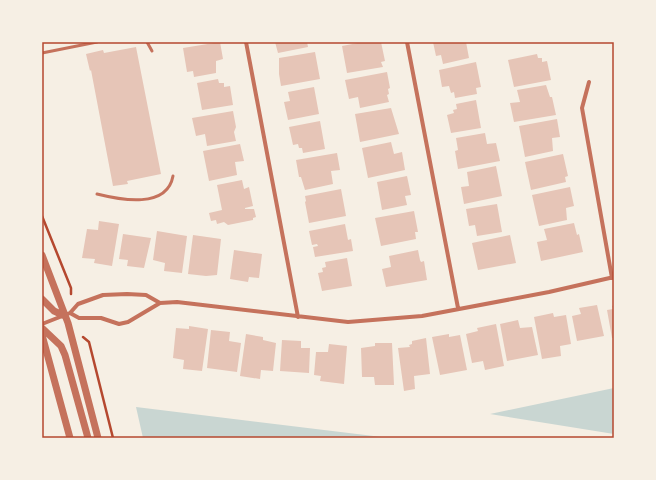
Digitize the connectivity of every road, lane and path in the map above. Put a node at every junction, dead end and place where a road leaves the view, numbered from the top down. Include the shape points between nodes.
1 (97, 42) edge
2 (147, 42) edge
3 (246, 42) edge
4 (407, 42) edge
5 (152, 51) dead end
6 (42, 53) edge
7 (589, 82) dead end
8 (173, 176) dead end
9 (97, 194) dead end
10 (42, 216) edge
11 (42, 255) edge
12 (613, 278) edge
13 (71, 294) dead end
14 (42, 299) edge
15 (160, 303) junction
16 (458, 308) junction
17 (68, 315) junction
18 (298, 317) junction
19 (42, 324) edge
20 (42, 328) edge
21 (42, 335) edge
22 (83, 337) dead end
23 (70, 438) edge
24 (88, 438) edge
25 (98, 438) edge
26 (113, 438) edge

1 - 6 lane
2 - 5 lane
3 - 18 street
4 - 16 street
7 - 12 street via 582,108
8 - 9 lane via 172,183 154,198 113,198
10 - 13 path via 71,288
11 - 17 street
12 - 16 street
14 - 17 street via 54,312
15 - 17 street via 128,322 119,324 101,318
15 - 17 street via 146,295 103,295 78,304
15 - 18 street via 177,302
16 - 18 street via 422,316 348,322
17 - 19 street
17 - 25 street
20 - 24 street via 61,346 65,355
21 - 23 street
22 - 26 path via 89,342

